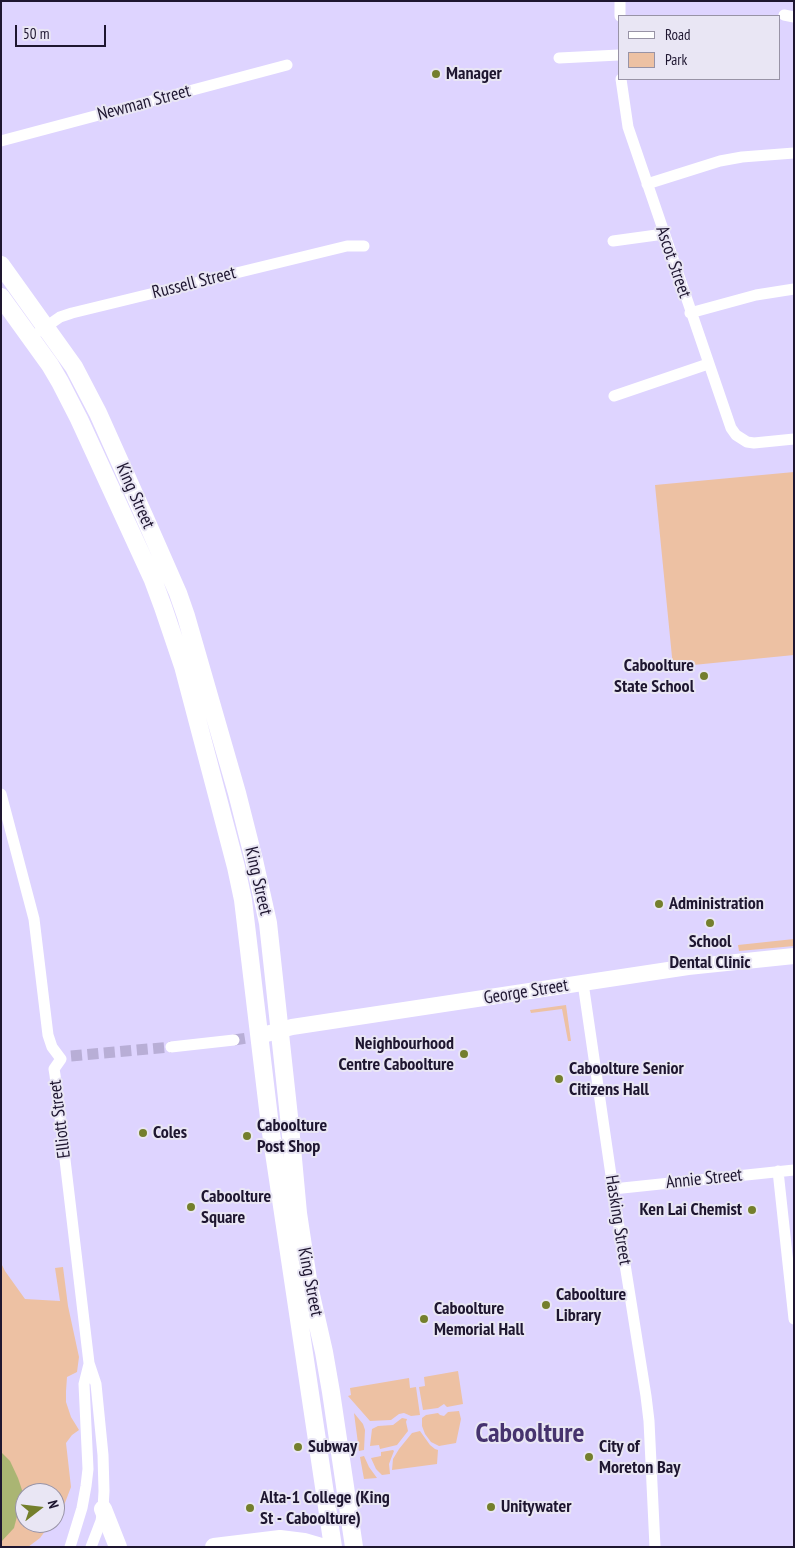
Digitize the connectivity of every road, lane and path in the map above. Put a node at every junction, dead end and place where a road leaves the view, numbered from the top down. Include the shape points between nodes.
1 (620, 1) edge
2 (620, 15) edge
3 (618, 55) edge
4 (559, 58) dead end
5 (287, 65) dead end
6 (621, 80) edge
7 (1, 142) edge
8 (794, 153) edge
9 (646, 184) junction
10 (664, 234) junction
11 (613, 242) dead end
12 (364, 246) dead end
13 (1, 265) edge
14 (794, 289) edge
15 (1, 298) edge
16 (690, 313) junction
17 (46, 326) junction
18 (31, 338) junction
19 (708, 364) junction
20 (614, 396) dead end
21 (794, 439) edge
22 (1, 794) edge
23 (794, 956) edge
24 (583, 983) junction
25 (280, 1030) junction
26 (253, 1037) junction
27 (234, 1040) tunnel mouth
28 (171, 1047) tunnel mouth
29 (794, 1170) edge
30 (778, 1171) junction
31 (613, 1189) junction
32 (794, 1319) edge
33 (89, 1362) junction
34 (102, 1508) junction
35 (70, 1547) edge
36 (92, 1547) edge
37 (118, 1547) edge
38 (214, 1547) edge
39 (321, 1547) edge
40 (333, 1547) edge
41 (354, 1547) edge
42 (655, 1547) edge

1 - 2 street
3 - 4 street
5 - 7 street, Newman Street
6 - 9 street, Ascot Street via 628,127
8 - 9 street via 720,161
9 - 10 street, Ascot Street
10 - 11 street
10 - 16 street, Ascot Street
12 - 17 street, Russell Street via 347,246 72,313
13 - 17 main road, King Street
14 - 16 street via 756,295
15 - 18 main road, King Street
16 - 19 street, Ascot Street
17 - 18 street, Russell Street
17 - 25 main road, King Street via 91,398 186,616 262,892
18 - 26 main road, King Street via 79,418 146,564 175,640 240,884
19 - 20 street
19 - 21 street, Ascot Street via 726,418 741,440 754,443
22 - 33 street, Elliott Street via 34,919 48,1034 52,1047 66,1058 54,1069
23 - 24 street, George Street via 688,967
24 - 25 street, George Street
24 - 31 street, Hasking Street
25 - 26 street, George Street
25 - 41 main road, King Street via 298,1213 310,1292 331,1392
26 - 40 main road, King Street via 279,1185
27 - 28 street
29 - 30 street, Annie Street
30 - 31 street, Annie Street
30 - 32 street
31 - 42 street, Hasking Street via 646,1396
33 - 34 street, Elliott Street via 96,1384 103,1455
33 - 35 street, Elliott Street via 84,1384 86,1486
34 - 36 street, Elliott Street
34 - 37 main road
38 - 39 main road via 280,1539

